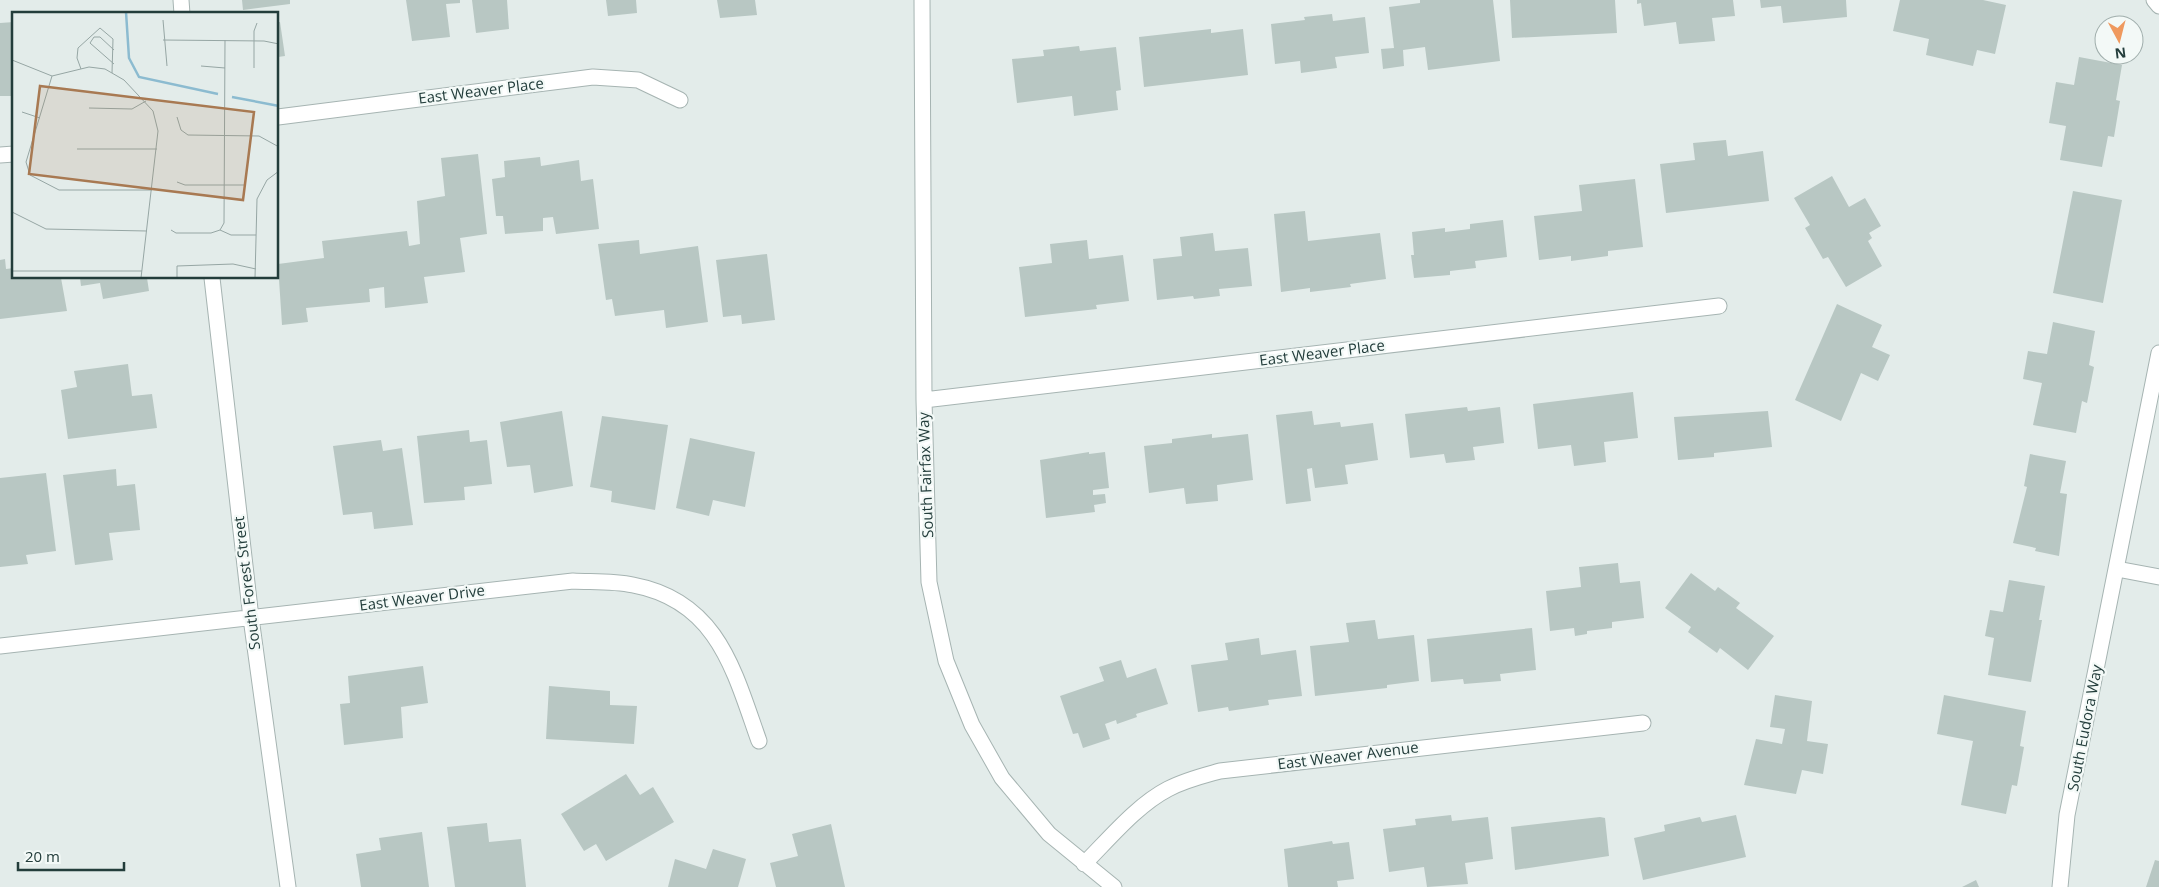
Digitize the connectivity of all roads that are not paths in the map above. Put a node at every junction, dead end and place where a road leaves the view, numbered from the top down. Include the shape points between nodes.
1 (922, 0) edge
2 (2154, 0) edge
3 (2159, 6) edge
4 (680, 100) dead end
5 (279, 117) edge
6 (212, 279) edge
7 (1719, 306) dead end
8 (2159, 353) edge
9 (924, 400) junction
10 (2116, 569) junction
11 (2159, 577) edge
12 (251, 618) junction
13 (0, 646) edge
14 (1643, 724) dead end
15 (759, 741) dead end
16 (1084, 864) junction
17 (288, 887) edge
18 (1114, 887) edge
19 (2060, 887) edge

1 - 9 street, South Fairfax Way
2 - 3 street
4 - 5 street, East Weaver Place via 638,80 594,77
6 - 12 street, South Forest Street
7 - 9 street, East Weaver Place
8 - 10 street, South Eudora Way
9 - 16 street, South Fairfax Way via 929,582 946,661 972,725 1002,778 1049,834
10 - 11 street
10 - 19 street, South Eudora Way via 2067,815
12 - 13 street, East Weaver Drive
12 - 15 street, East Weaver Drive via 573,581 633,585 665,594 704,622 732,666
12 - 17 street, South Forest Street
14 - 16 street, East Weaver Avenue via 1220,771 1166,790 1128,820
16 - 18 street, South Fairfax Way

